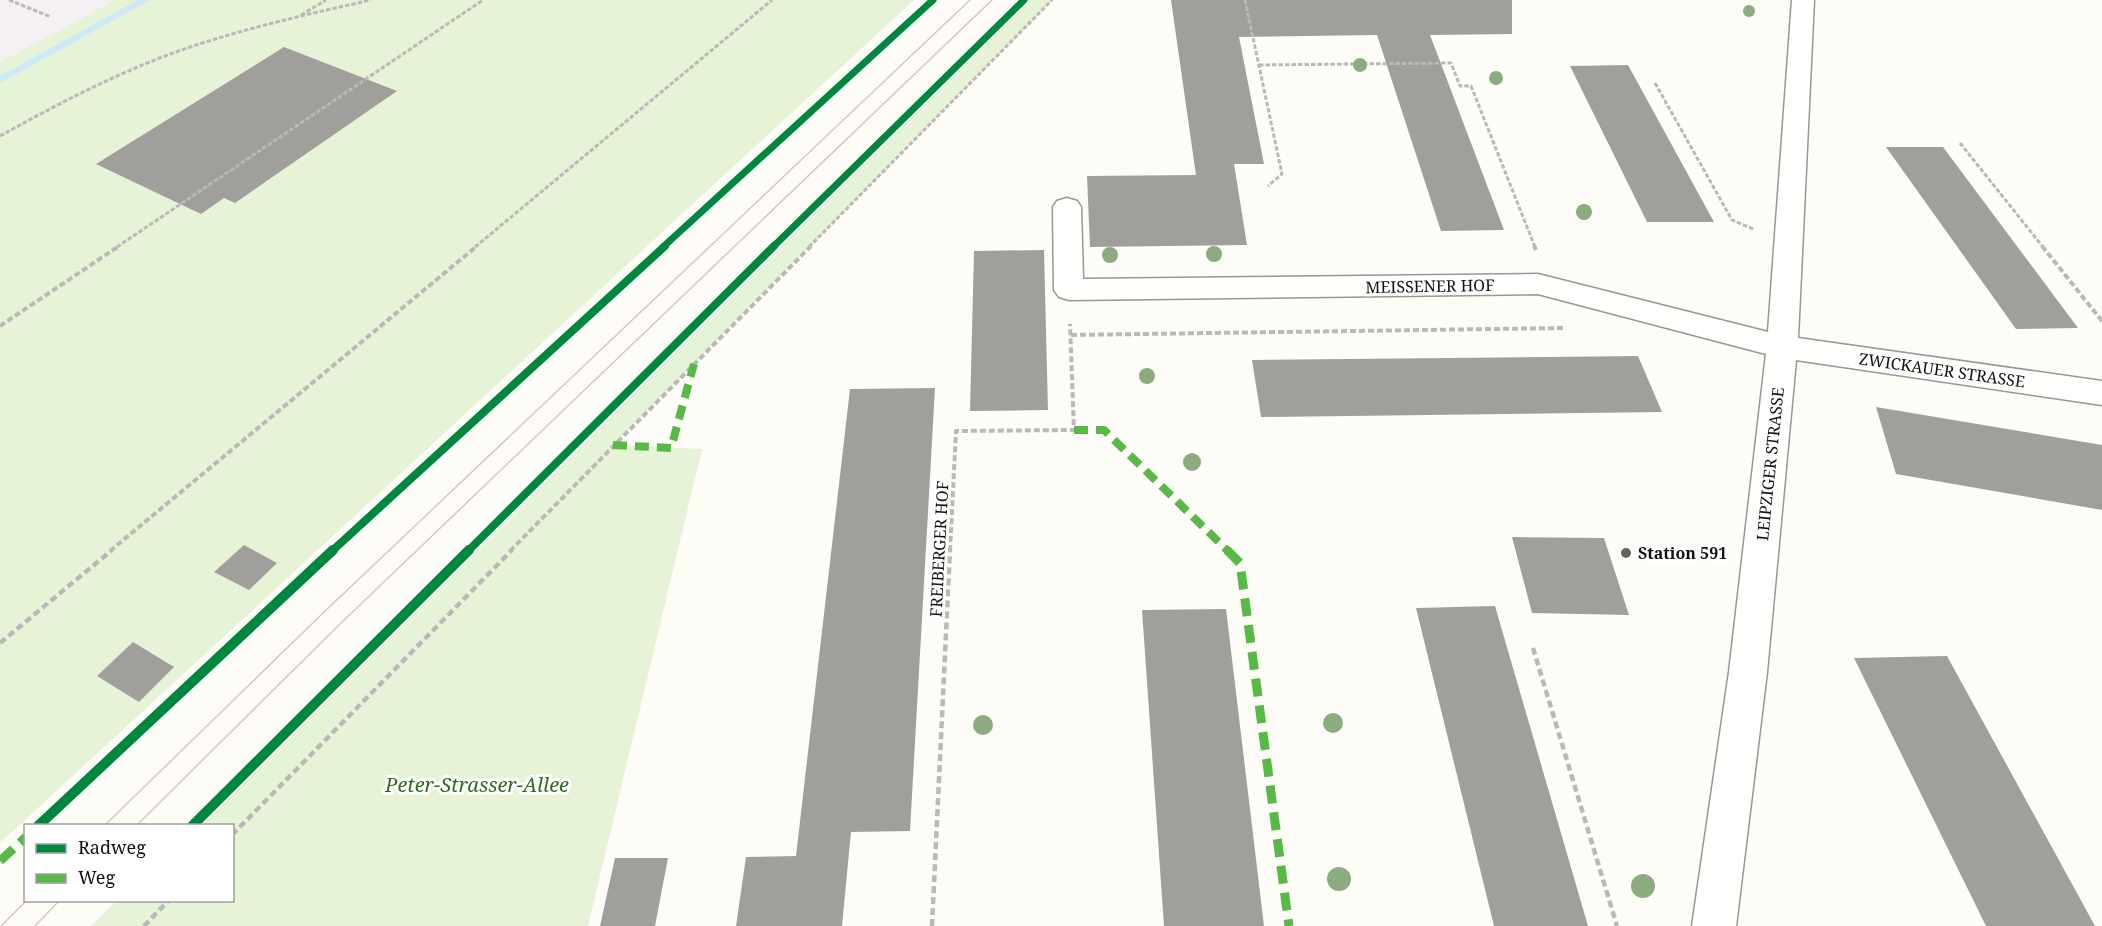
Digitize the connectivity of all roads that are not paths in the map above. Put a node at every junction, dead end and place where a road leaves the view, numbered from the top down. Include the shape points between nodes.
1 (1803, 0) edge
2 (1067, 207) dead end
3 (1782, 347) junction
4 (2102, 393) edge
5 (1714, 926) edge

1 - 3 street, LEIPZIGER STRASSE
2 - 3 street, MEISSENER HOF via 1069,290 1538,284
3 - 4 street, ZWICKAUER STRASSE
3 - 5 street, LEIPZIGER STRASSE via 1748,672

